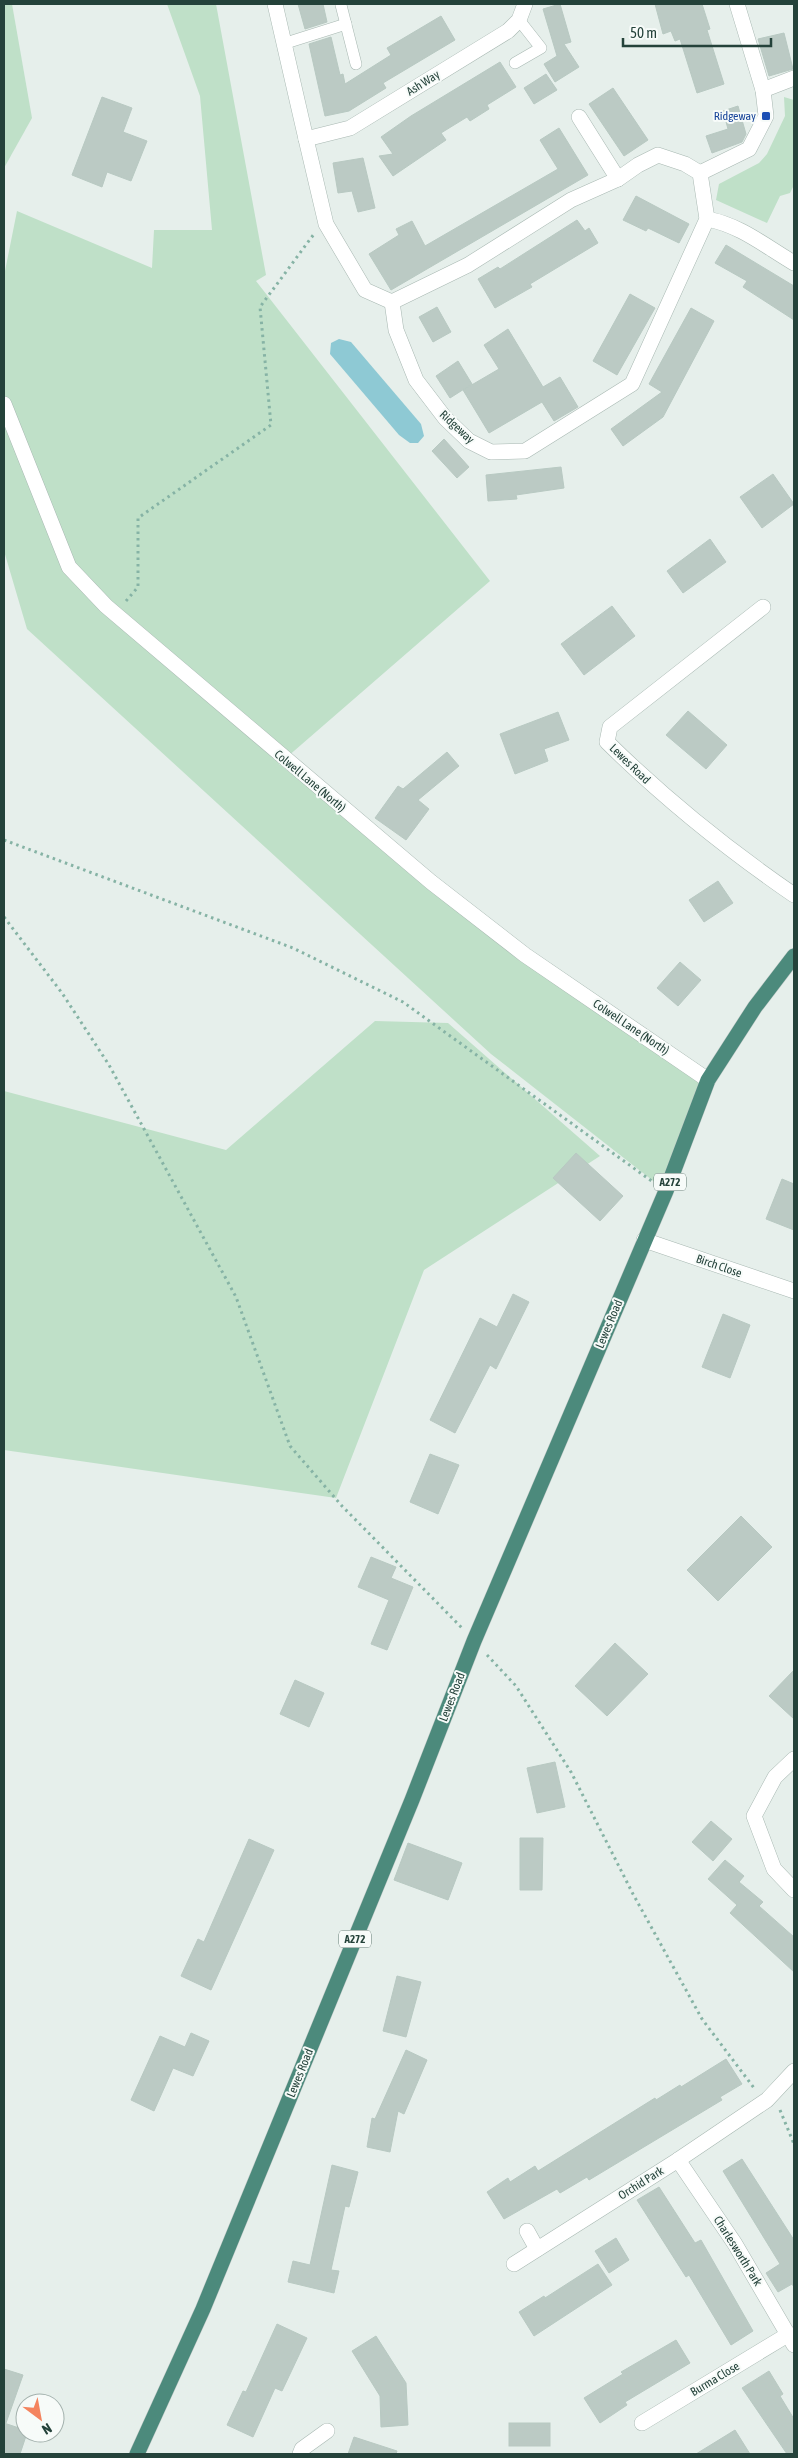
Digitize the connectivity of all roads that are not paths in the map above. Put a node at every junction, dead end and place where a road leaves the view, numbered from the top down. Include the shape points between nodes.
1 (275, 4) edge
2 (525, 4) edge
3 (737, 4) edge
4 (341, 5) dead end
5 (519, 20) junction
6 (346, 24) junction
7 (286, 43) junction
8 (515, 63) dead end
9 (356, 64) dead end
10 (794, 78) edge
11 (763, 90) junction
12 (579, 117) dead end
13 (306, 139) junction
14 (700, 173) junction
15 (618, 179) junction
16 (707, 219) junction
17 (794, 263) edge
18 (392, 302) junction
19 (4, 404) edge
20 (763, 607) dead end
21 (794, 895) edge
22 (794, 956) edge
23 (708, 1080) junction
24 (644, 1240) junction
25 (794, 1291) edge
26 (794, 1759) edge
27 (794, 1890) edge
28 (794, 2071) edge
29 (678, 2160) junction
30 (527, 2231) dead end
31 (537, 2249) junction
32 (514, 2264) dead end
33 (791, 2339) edge
34 (642, 2423) dead end
35 (327, 2431) dead end
36 (137, 2454) edge
37 (300, 2454) edge

1 - 7 street
2 - 5 street, Ash Way
3 - 11 street
4 - 6 lane
5 - 8 lane via 541,48
5 - 13 street, Ash Way via 508,31 350,128
6 - 7 lane
6 - 9 lane
7 - 13 street
10 - 11 street
11 - 14 street via 766,116 748,149
12 - 15 street
13 - 18 street via 326,224 364,290
14 - 15 street via 658,155
14 - 16 street
15 - 18 street via 570,200 468,265
16 - 17 street via 726,222 742,230
16 - 18 street, Ridgeway via 632,384 525,451 491,452 469,441 445,418 416,380 396,330
19 - 23 street, Colwell Lane (North) via 69,567 116,614 430,882 525,955
20 - 21 street, Lewes Road via 610,727 607,742 684,814 742,860
22 - 23 highway, Lewes Road / A272 via 755,1007
23 - 24 highway, Lewes Road / A272
24 - 25 street, Birch Close
24 - 36 highway, Lewes Road / A272 via 474,1641 203,2309
26 - 27 street via 775,1777 754,1816 774,1870
28 - 29 street, Orchid Park via 767,2100
29 - 31 street, Orchid Park
29 - 33 street, Charlesworth Park via 735,2244
30 - 31 street
31 - 32 street, Orchid Park
33 - 34 street, Burma Close
35 - 37 street via 302,2449

